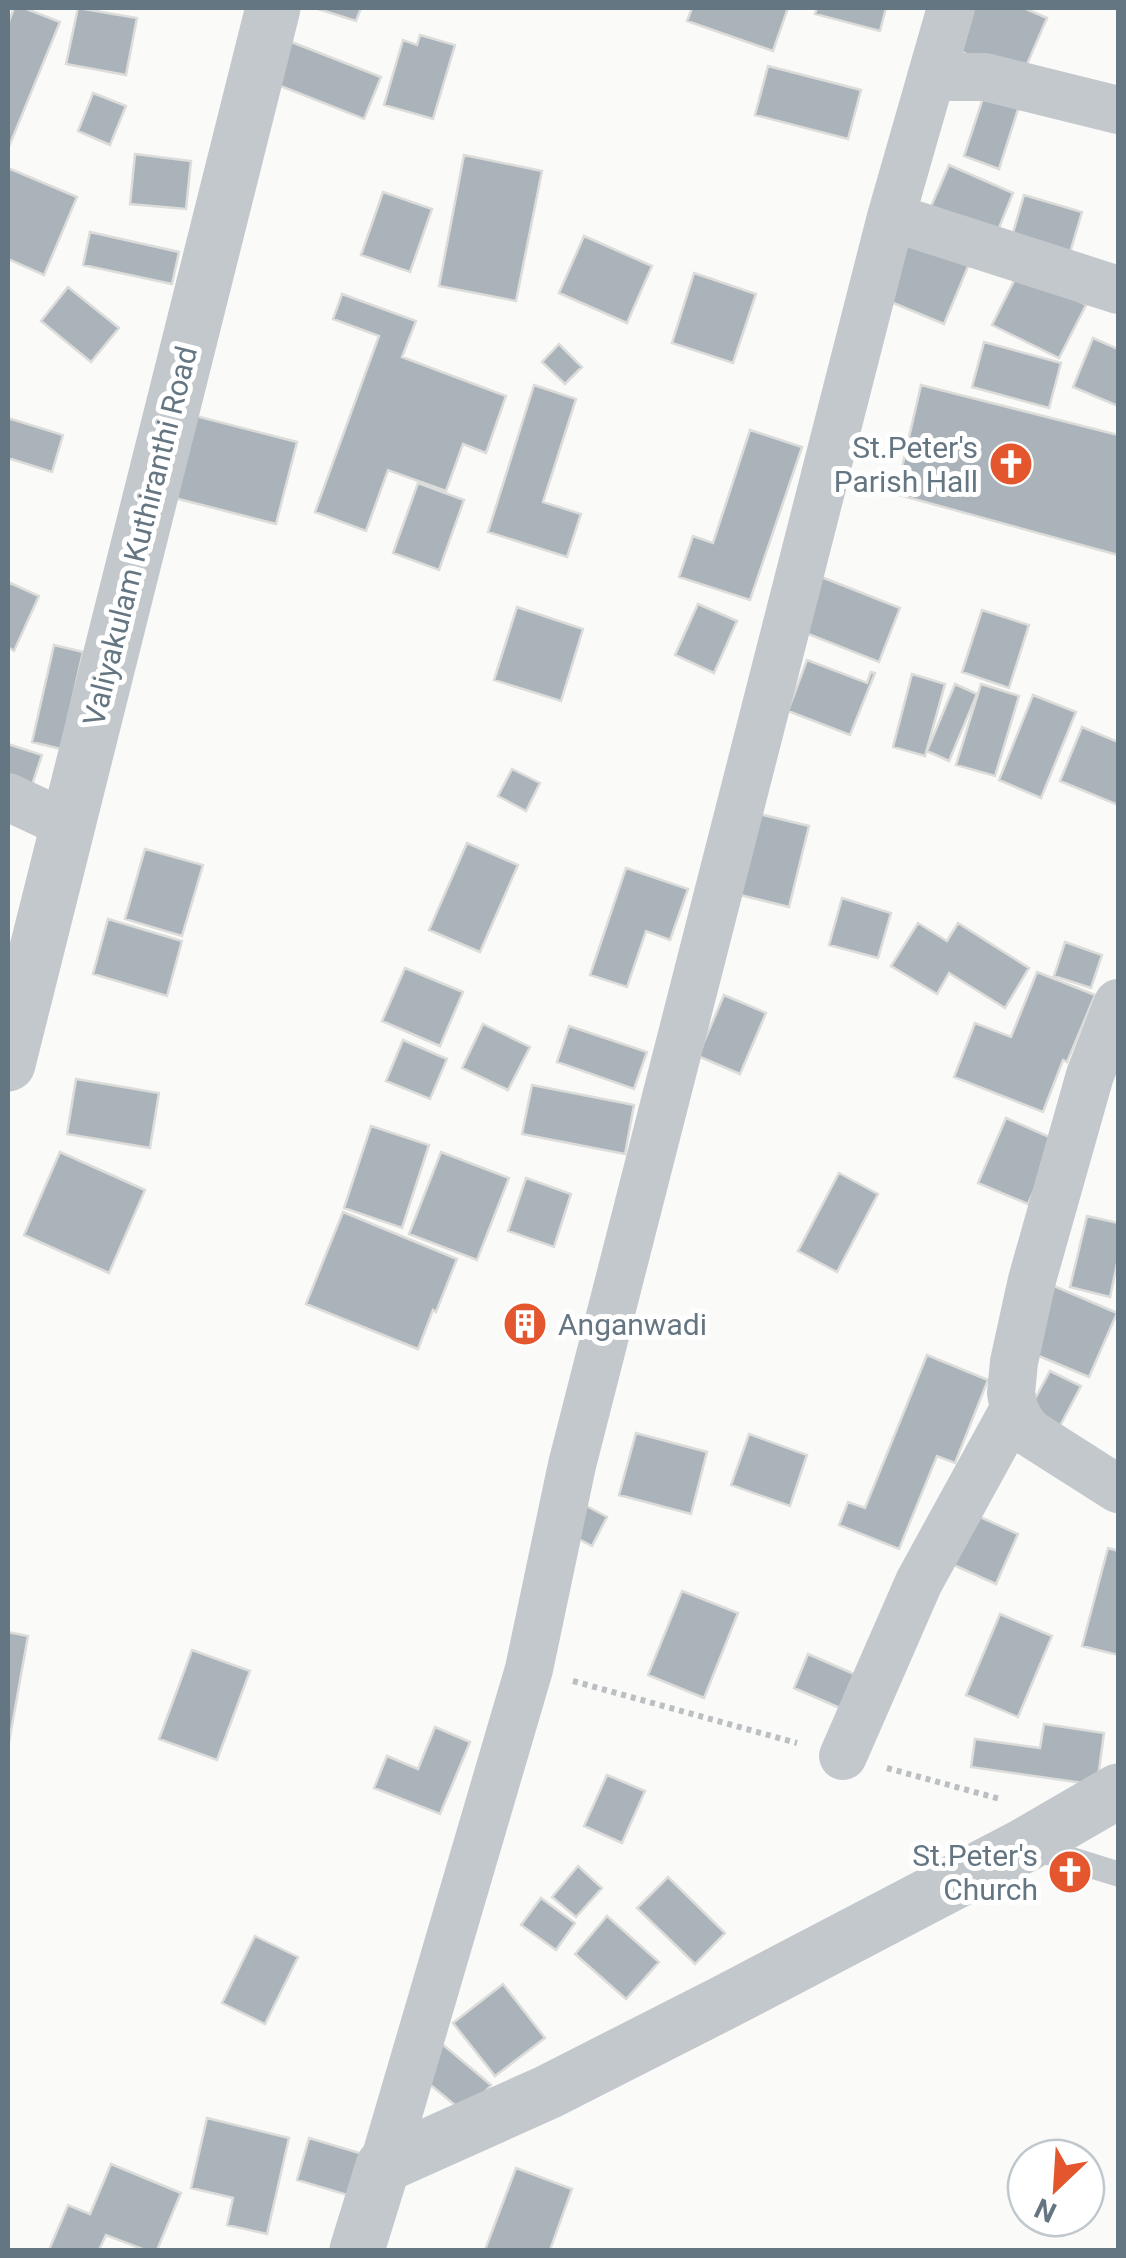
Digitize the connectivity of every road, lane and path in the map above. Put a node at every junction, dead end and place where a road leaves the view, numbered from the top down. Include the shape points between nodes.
1 (272, 8) edge
2 (951, 8) edge
3 (931, 78) junction
4 (1118, 110) edge
5 (891, 216) junction
6 (1118, 290) edge
7 (8, 797) edge
8 (68, 824) junction
9 (1118, 1003) edge
10 (8, 1064) edge
11 (1014, 1409) junction
12 (1118, 1489) edge
13 (843, 1756) dead end
14 (1118, 1791) edge
15 (1025, 1845) junction
16 (1118, 1874) edge
17 (383, 2166) junction
18 (357, 2250) edge

1 - 8 street, Valiyakulam Kuthiranthi Road
2 - 3 street
3 - 4 street via 984,76
3 - 5 street
5 - 6 street
5 - 17 street via 572,1464 529,1669
7 - 8 street
8 - 10 street, Valiyakulam Kuthiranthi Road
9 - 11 street via 1090,1075 1032,1280 1014,1362
11 - 12 street via 1030,1432
11 - 13 street via 919,1582
14 - 15 street
15 - 16 lane
15 - 17 street via 548,2092
17 - 18 street

